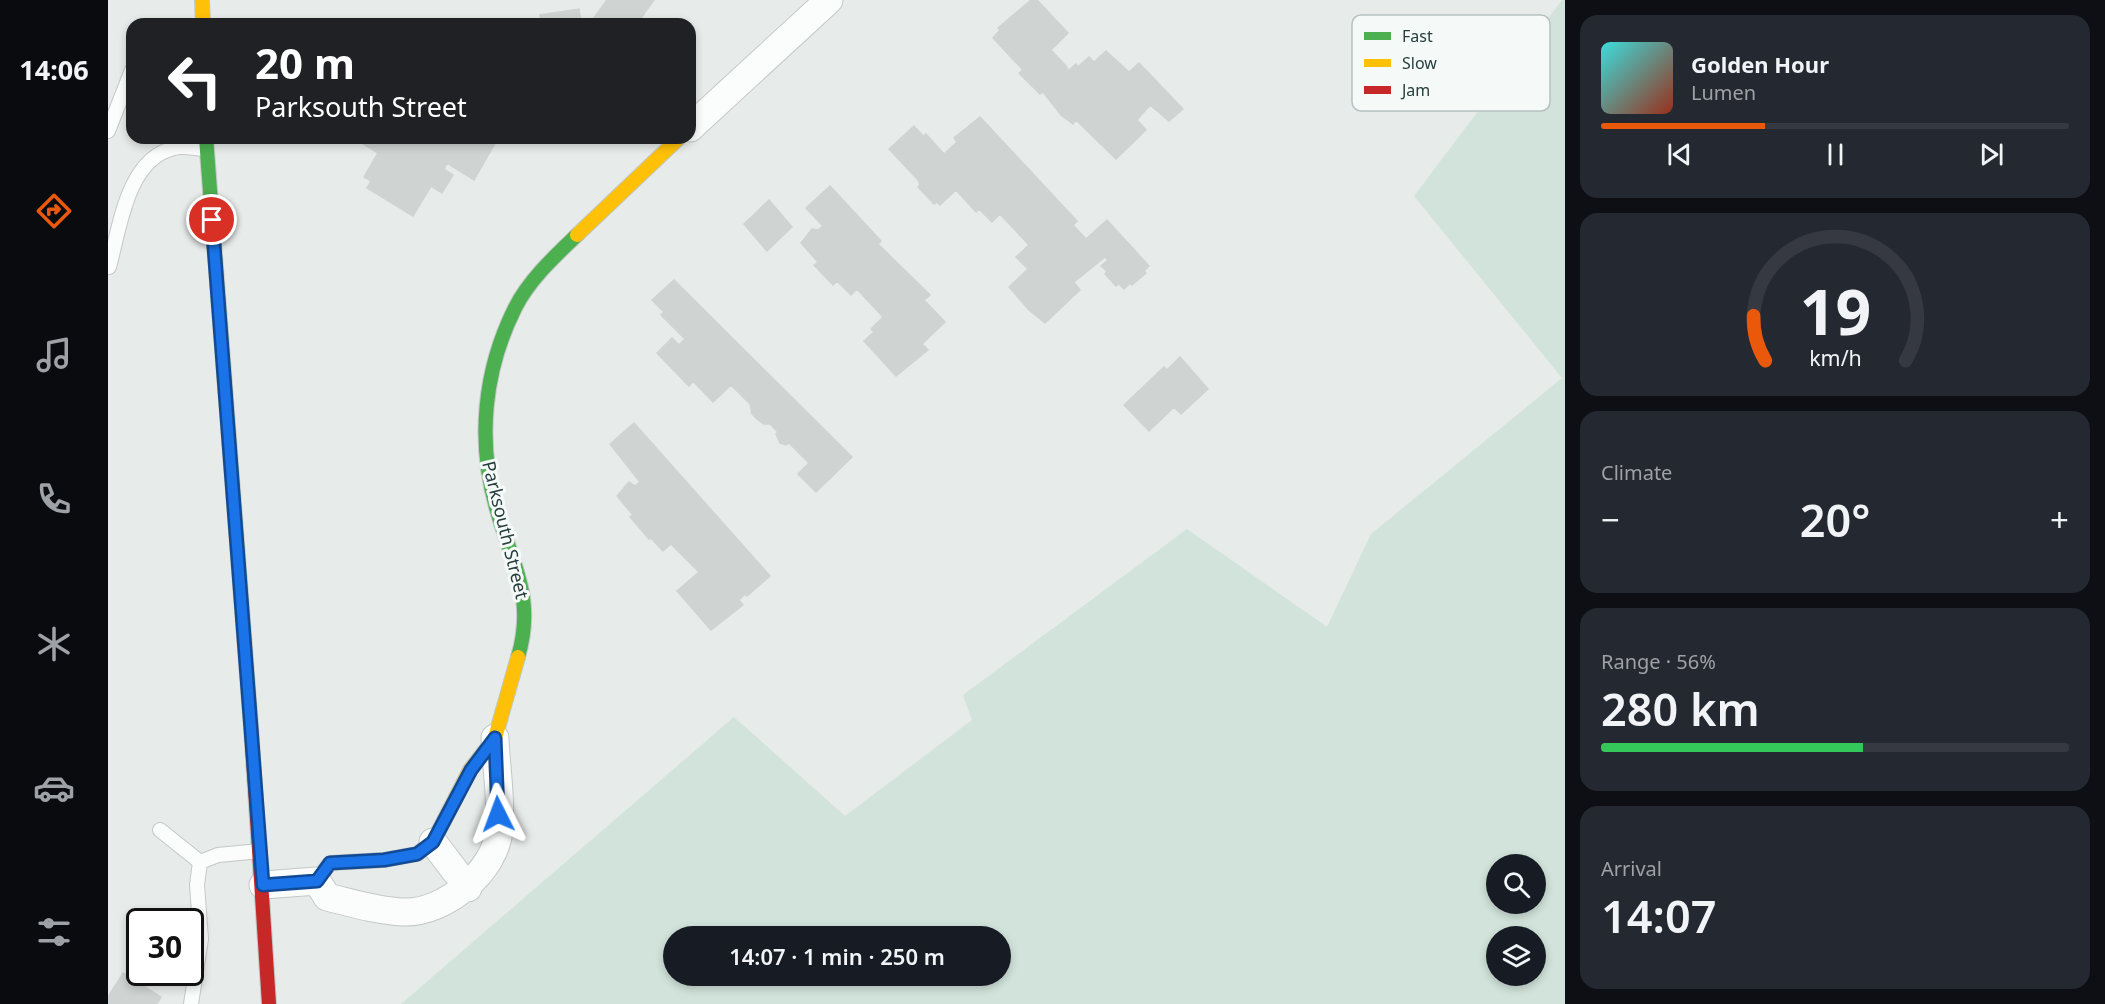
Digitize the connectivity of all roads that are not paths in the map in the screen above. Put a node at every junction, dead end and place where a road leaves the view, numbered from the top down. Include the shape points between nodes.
1 (202, 0) edge
2 (829, 0) edge
3 (203, 18) edge
4 (126, 85) edge
5 (696, 122) edge
6 (108, 131) edge
7 (206, 144) edge
8 (673, 144) edge
9 (109, 267) edge
10 (495, 738) junction
11 (160, 830) dead end
12 (433, 842) junction
13 (260, 851) junction
14 (200, 862) junction
15 (317, 881) junction
16 (263, 885) junction
17 (468, 888) junction
18 (191, 1004) edge
19 (269, 1004) edge

1 - 3 street
2 - 5 street
4 - 6 lane
7 - 9 lane via 175,147 147,161 135,179
7 - 13 street
8 - 10 street, Parksouth Street via 552,259 516,306 496,354 485,401 487,463 496,507 525,597 523,641
10 - 12 street, Parksouth Street via 471,770
10 - 17 street, Parksouth Street via 499,831 489,862
11 - 14 lane
12 - 15 street via 417,854 330,863
12 - 17 street
13 - 14 lane via 218,855
13 - 16 street
14 - 18 lane via 196,885 201,939
15 - 16 street
15 - 17 street, Parksouth Street via 327,897 406,912 435,904
16 - 19 street

